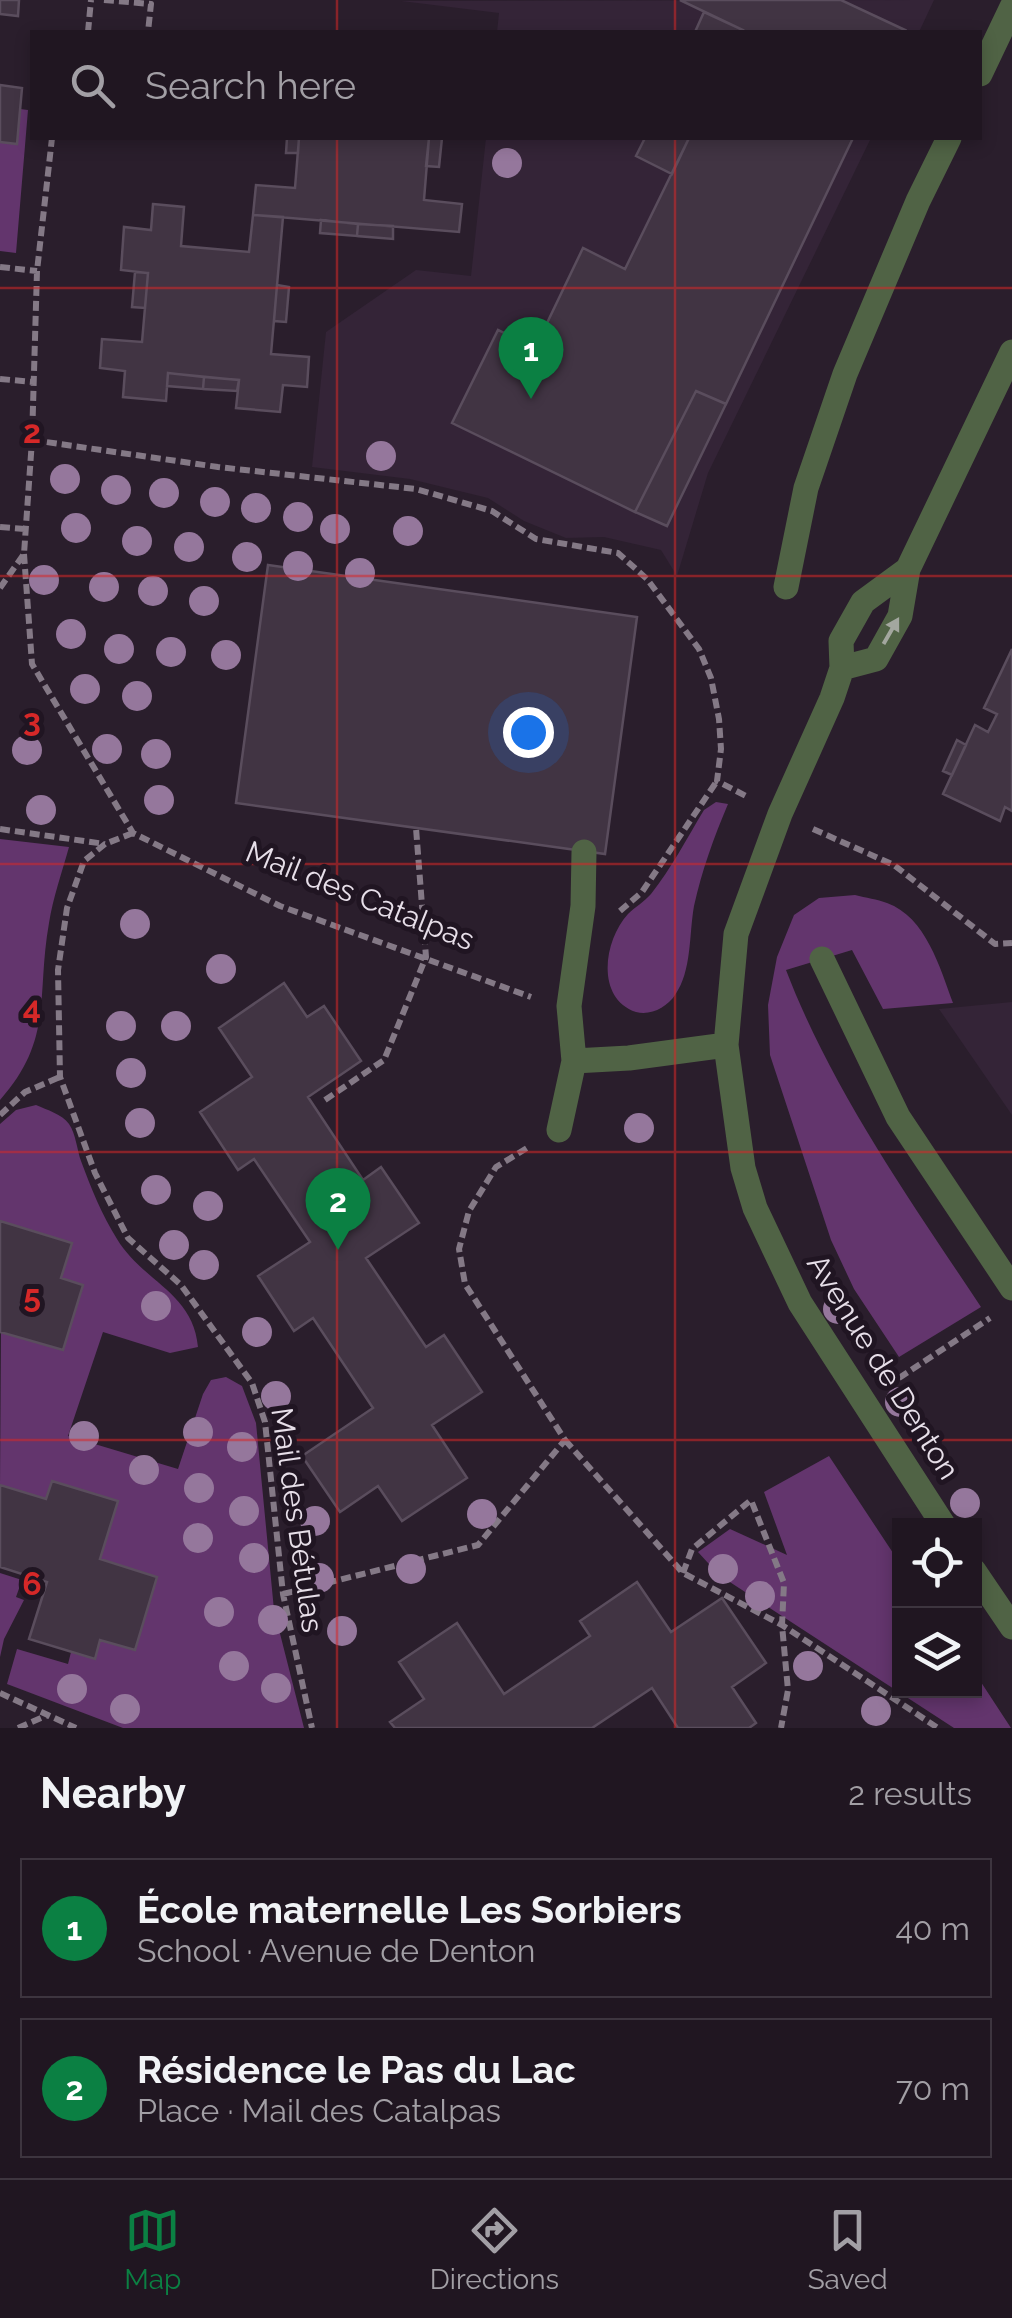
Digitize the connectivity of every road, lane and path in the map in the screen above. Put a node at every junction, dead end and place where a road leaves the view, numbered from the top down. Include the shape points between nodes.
1 (91, 0) edge
2 (104, 0) edge
3 (160, 0) edge
4 (150, 4) junction
5 (1012, 6) edge
6 (88, 30) edge
7 (148, 30) edge
8 (982, 70) edge
9 (52, 140) edge
10 (948, 140) edge
11 (0, 267) edge
12 (37, 271) junction
13 (1012, 352) edge
14 (0, 379) edge
15 (34, 382) junction
16 (32, 440) junction
17 (0, 527) edge
18 (25, 529) junction
19 (24, 554) junction
20 (908, 568) junction
21 (0, 588) edge
22 (786, 588) dead end
23 (842, 668) junction
24 (718, 780) junction
25 (780, 814) junction
26 (416, 828) dead end
27 (0, 829) edge
28 (133, 833) junction
29 (106, 844) junction
30 (584, 852) dead end
31 (616, 915) dead end
32 (1012, 943) edge
33 (426, 957) junction
34 (822, 959) dead end
35 (569, 1006) junction
36 (726, 1045) junction
37 (574, 1061) junction
38 (60, 1077) junction
39 (325, 1100) dead end
40 (0, 1114) edge
41 (559, 1130) joint
42 (1012, 1288) edge
43 (992, 1318) dead end
44 (899, 1378) dead end
45 (565, 1440) junction
46 (939, 1518) edge
47 (683, 1573) junction
48 (982, 1584) edge
49 (283, 1594) junction
50 (782, 1625) junction
51 (1012, 1627) edge
52 (2, 1695) edge
53 (48, 1714) junction
54 (18, 1728) edge
55 (76, 1728) edge
56 (312, 1728) edge
57 (781, 1728) edge
58 (938, 1728) edge

1 - 6 path
2 - 4 path
3 - 4 path
4 - 7 path
5 - 8 street
9 - 12 path
10 - 22 street via 846,374 806,488
11 - 12 path
12 - 15 path
13 - 20 street, Avenue de Denton
14 - 15 path
15 - 16 path
16 - 18 path
16 - 24 path via 416,489 492,511 536,539 618,554 647,579 700,649 719,719
17 - 18 path
18 - 19 path
19 - 21 path
19 - 28 path via 32,664
20 - 23 street, Avenue de Denton via 863,602 841,641
23 -> 20 street, Avenue de Denton via 876,658 900,616
23 - 25 street, Avenue de Denton
24 - 25 path
24 - 31 path via 642,892
25 - 32 path via 894,864 995,944
25 - 36 street, Avenue de Denton via 736,934
26 - 33 path
27 - 29 path
28 - 29 path
28 - 33 path, Mail des Catalpas via 280,906
29 - 38 path via 84,861 67,908 58,970
30 - 35 street
33 - 35 path, Mail des Catalpas via 512,992
33 - 39 path via 384,1060
34 - 42 street via 898,1117
35 - 37 street
36 - 37 street
36 - 46 street, Avenue de Denton via 755,1208 800,1302
37 - 41 street
38 - 40 path via 25,1092
38 - 49 path, Mail des Bétulas via 128,1238 180,1285 252,1383 270,1456
41 - 45 path via 496,1166 470,1211 459,1248 465,1284
43 - 44 path
45 - 47 path
45 - 49 path via 478,1544
47 - 50 path
47 - 50 path via 692,1549 751,1500 784,1582
48 - 51 street
49 - 56 path, Mail des Bétulas
50 - 57 path via 788,1690
50 - 58 path
52 - 53 path
53 - 54 path
53 - 55 path

